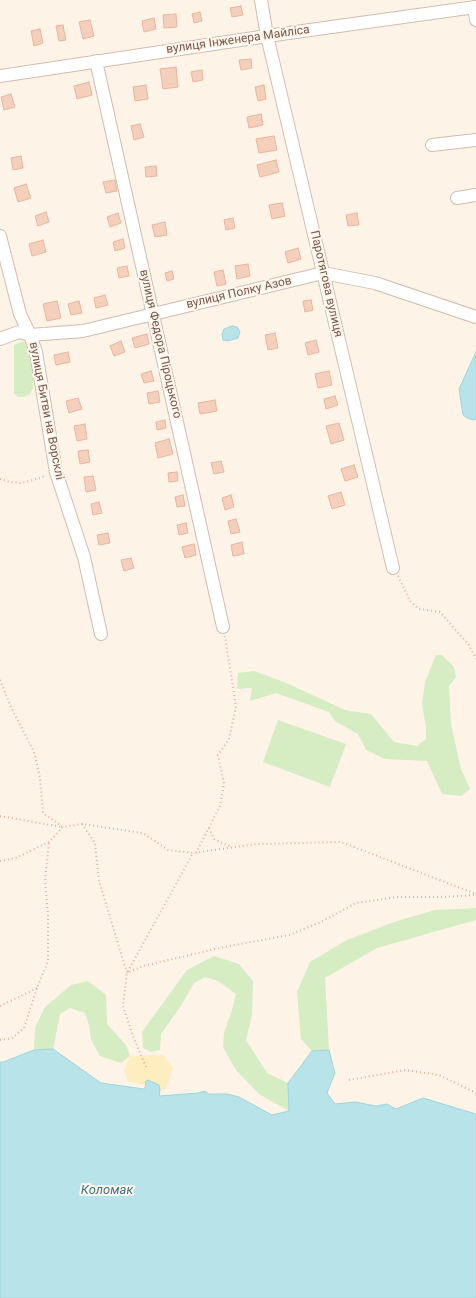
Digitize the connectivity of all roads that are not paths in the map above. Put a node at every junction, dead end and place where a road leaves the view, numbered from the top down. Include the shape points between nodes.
1 (261, 0) edge
2 (475, 7) edge
3 (476, 20) edge
4 (267, 36) junction
5 (96, 61) junction
6 (0, 76) edge
7 (476, 140) edge
8 (432, 145) dead end
9 (476, 195) edge
10 (457, 198) dead end
11 (0, 236) edge
12 (323, 273) junction
13 (153, 313) junction
14 (476, 316) edge
15 (30, 335) junction
16 (0, 339) edge
17 (393, 568) road end
18 (223, 627) road end
19 (101, 634) dead end

1 - 4 street, Паротягова вулиця
2 - 3 street
2 - 4 street, вулиця Інженера Майліса
4 - 5 street, вулиця Інженера Майліса
4 - 12 street, Паротягова вулиця
5 - 6 street, вулиця Інженера Майліса
5 - 13 street, вулиця Федора Піроцького
7 - 8 street
9 - 10 street
11 - 15 street, вулиця Битви на Ворсклі via 20,314
12 - 13 street, вулиця Полку Азов
12 - 14 street, вулиця Полку Азов via 375,282
12 - 17 street, Паротягова вулиця
13 - 15 street, вулиця Полку Азов via 83,331
13 - 18 street, вулиця Федора Піроцького
15 - 16 street, вулиця Полку Азов via 19,332
15 - 19 street, вулиця Битви на Ворсклі via 36,352 56,472 84,556

